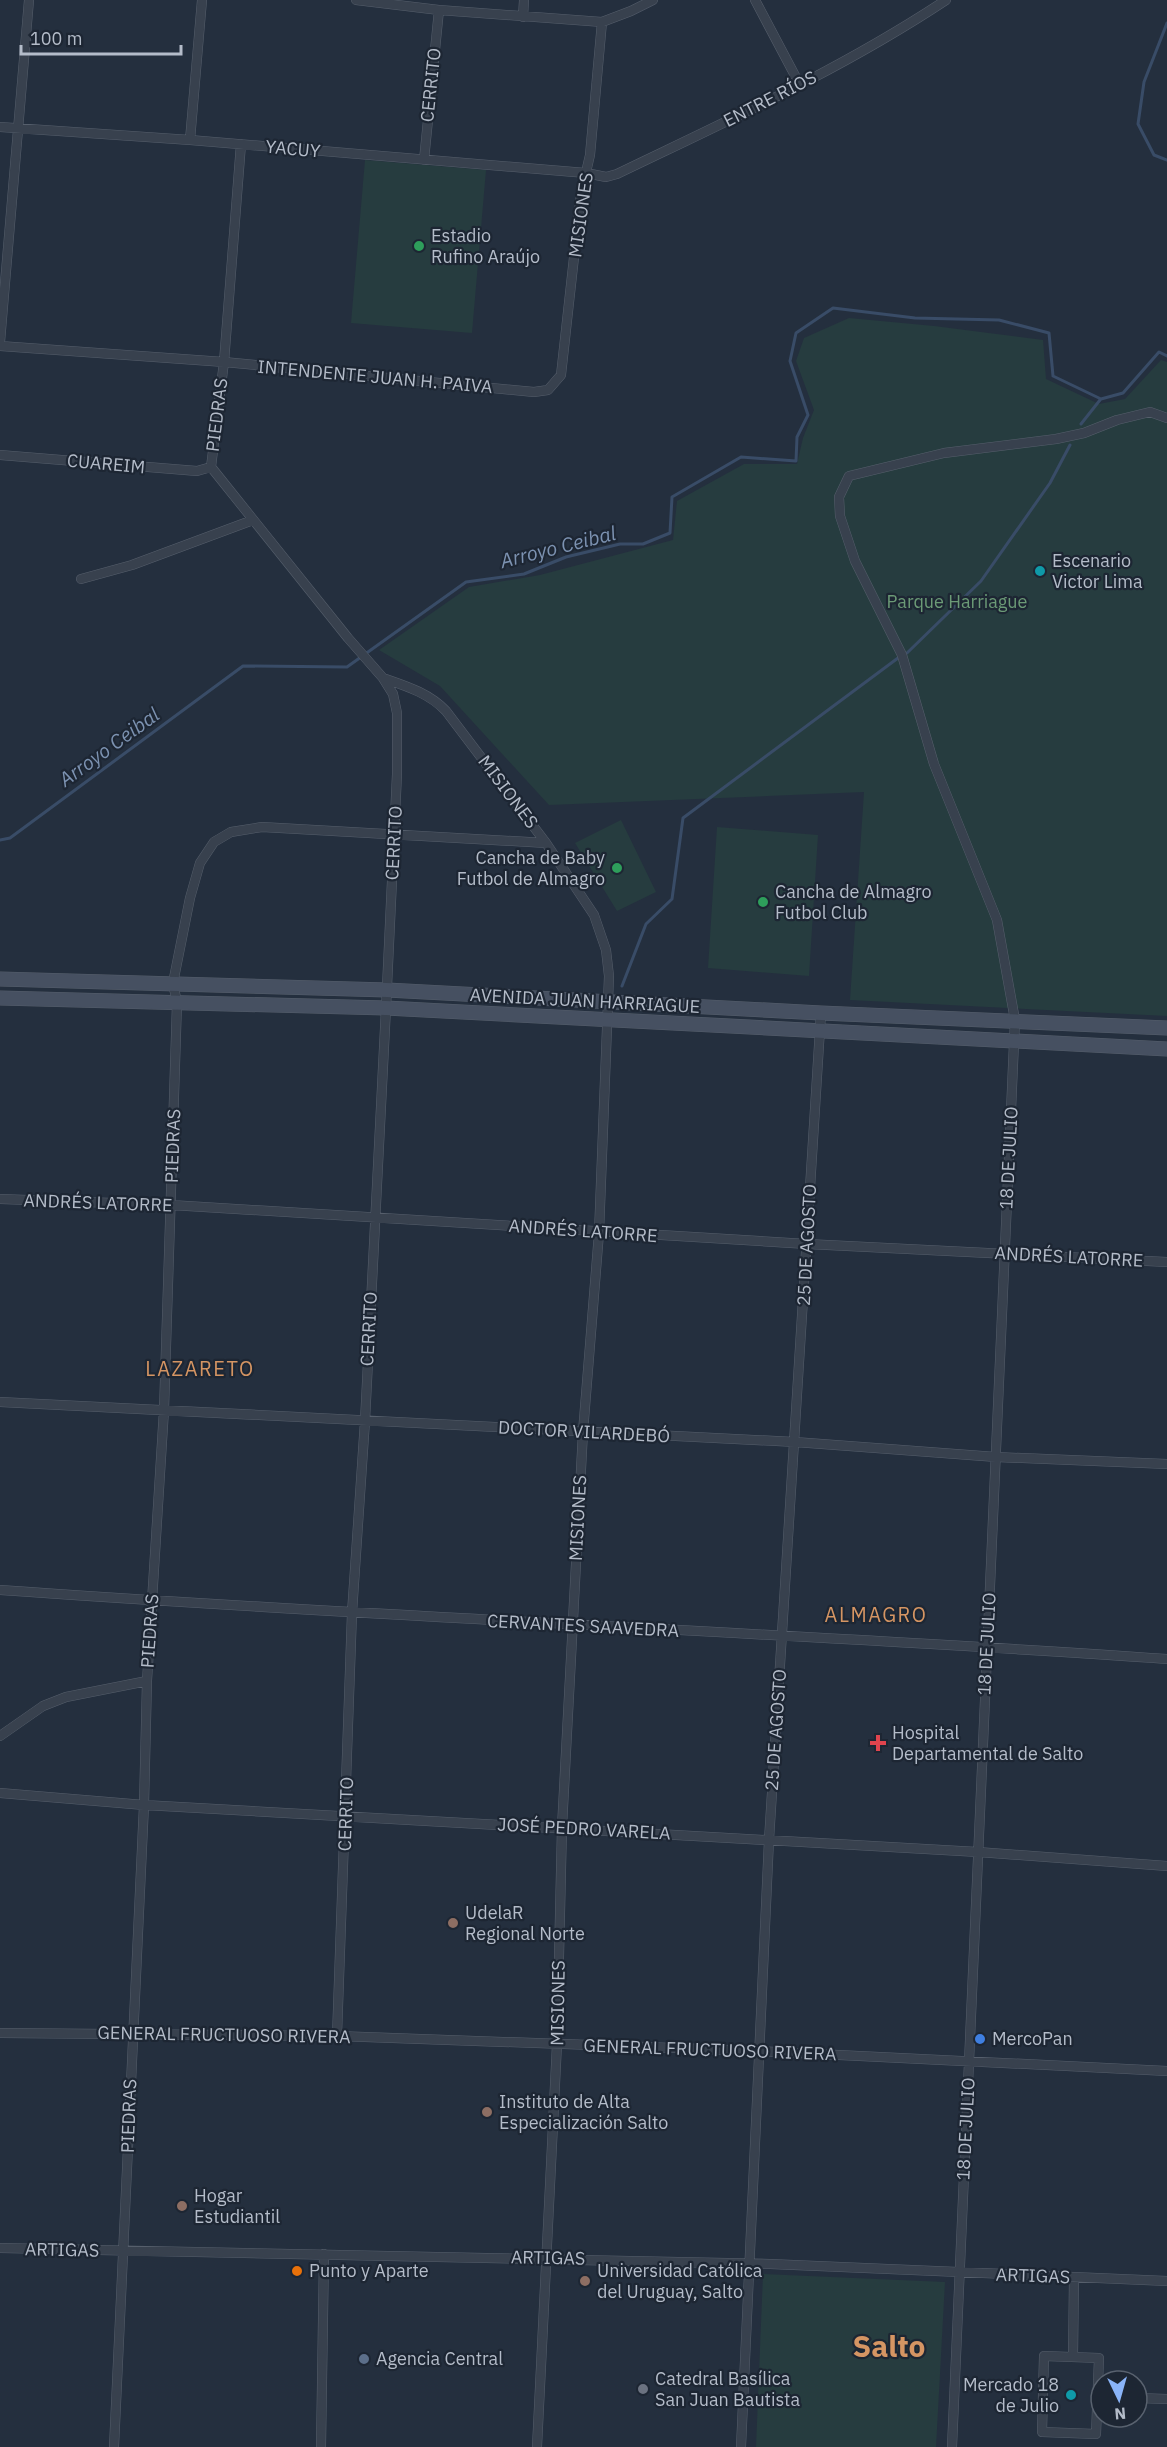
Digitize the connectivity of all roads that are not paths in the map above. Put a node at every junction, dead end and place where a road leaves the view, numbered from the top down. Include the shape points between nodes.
1 (30, 0) edge
2 (202, 0) edge
3 (356, 0) edge
4 (524, 0) edge
5 (653, 0) edge
6 (755, 0) edge
7 (946, 0) edge
8 (439, 10) junction
9 (523, 16) junction
10 (602, 22) junction
11 (800, 84) junction
12 (0, 128) edge
13 (18, 129) junction
14 (190, 140) junction
15 (241, 144) junction
16 (424, 160) junction
17 (586, 173) junction
18 (2, 288) edge
19 (0, 344) edge
20 (224, 362) junction
21 (534, 392) joint
22 (1167, 418) edge
23 (0, 455) edge
24 (211, 467) junction
25 (253, 520) junction
26 (81, 579) dead end
27 (348, 638) joint
28 (383, 678) junction
29 (394, 834) junction
30 (546, 843) junction
31 (0, 979) edge
32 (173, 983) junction
33 (387, 990) junction
34 (0, 998) edge
35 (609, 1001) junction
36 (177, 1003) junction
37 (386, 1008) junction
38 (821, 1012) junction
39 (1015, 1020) junction
40 (607, 1021) junction
41 (1167, 1028) edge
42 (820, 1031) junction
43 (1014, 1042) junction
44 (1167, 1049) edge
45 (0, 1199) edge
46 (171, 1205) junction
47 (374, 1218) junction
48 (598, 1233) junction
49 (807, 1245) junction
50 (1005, 1254) junction
51 (1167, 1262) edge
52 (0, 1402) edge
53 (164, 1410) junction
54 (364, 1421) junction
55 (583, 1432) junction
56 (795, 1442) junction
57 (996, 1457) junction
58 (1167, 1464) edge
59 (0, 1590) edge
60 (152, 1601) junction
61 (352, 1613) junction
62 (573, 1625) junction
63 (783, 1636) junction
64 (987, 1646) junction
65 (1167, 1659) edge
66 (147, 1681) junction
67 (0, 1736) edge
68 (0, 1793) edge
69 (144, 1805) junction
70 (346, 1816) junction
71 (561, 1827) junction
72 (769, 1840) junction
73 (978, 1852) junction
74 (1167, 1866) edge
75 (0, 2032) edge
76 (132, 2034) junction
77 (337, 2036) junction
78 (557, 2044) junction
79 (758, 2051) junction
80 (969, 2061) junction
81 (1167, 2071) edge
82 (0, 2248) edge
83 (124, 2251) junction
84 (324, 2254) junction
85 (546, 2258) junction
86 (750, 2264) junction
87 (959, 2273) junction
88 (1074, 2278) junction
89 (1167, 2282) edge
90 (1073, 2358) junction
91 (1099, 2369) edge
92 (1149, 2398) edge
93 (1167, 2399) edge
94 (1096, 2429) edge
95 (114, 2447) edge
96 (321, 2447) edge
97 (537, 2447) edge
98 (741, 2447) edge
99 (952, 2447) edge

1 - 13 street
2 - 14 street
3 - 8 street
4 - 9 street
5 - 10 street
6 - 11 street
7 - 11 street, ENTRE RÍOS
8 - 9 street
8 - 16 street, CERRITO
9 - 10 street
10 - 17 street, MISIONES
11 - 17 street, ENTRE RÍOS via 617,174 606,177
12 - 13 street, YACUY
13 - 14 street, YACUY
13 - 18 street
14 - 15 street, YACUY
15 - 16 street, YACUY
15 - 20 street, PIEDRAS
16 - 17 street, YACUY
17 - 21 street, MISIONES via 561,375 548,390
18 - 19 street
19 - 20 street, INTENDENTE JUAN H. PAIVA
20 - 21 street, INTENDENTE JUAN H. PAIVA
20 - 24 street, PIEDRAS
22 - 39 street, 18 DE JULIO via 1150,412 1056,439 944,453 875,469 849,476 839,497 840,516 855,561 902,655 934,764 997,920
23 - 24 street, CUAREIM via 196,471
24 - 25 street, PIEDRAS
25 - 26 street via 132,565
25 - 27 street, PIEDRAS
27 - 28 street, CERRITO
28 - 29 street, CERRITO via 393,694 397,713
28 - 30 street, MISIONES via 435,700 446,711
29 - 30 street
29 - 32 street, PIEDRAS via 262,826 231,832 214,842 200,863
29 - 33 street, CERRITO
30 - 35 street, MISIONES via 594,915 606,950
31 - 32 street, AVENIDA JUAN HARRIAGUE
32 - 33 street, AVENIDA JUAN HARRIAGUE
32 - 36 street, PIEDRAS
33 - 35 street, AVENIDA JUAN HARRIAGUE
33 - 37 street, CERRITO
34 - 36 street, AVENIDA JUAN HARRIAGUE
35 - 38 street, AVENIDA JUAN HARRIAGUE
35 - 40 street, MISIONES
36 - 37 street, AVENIDA JUAN HARRIAGUE
36 - 46 street, PIEDRAS
37 - 40 street, AVENIDA JUAN HARRIAGUE
37 - 47 street, CERRITO
38 - 39 street, AVENIDA JUAN HARRIAGUE
38 - 42 street, 25 DE AGOSTO
39 - 41 street, AVENIDA JUAN HARRIAGUE
39 - 43 street, 18 DE JULIO
40 - 42 street, AVENIDA JUAN HARRIAGUE
40 - 48 street, MISIONES
42 - 43 street, AVENIDA JUAN HARRIAGUE
42 - 49 street, 25 DE AGOSTO
43 - 44 street, AVENIDA JUAN HARRIAGUE
43 - 50 street, 18 DE JULIO
45 - 46 street, ANDRÉS LATORRE
46 - 47 street, ANDRÉS LATORRE
46 - 53 street, PIEDRAS
47 - 48 street, ANDRÉS LATORRE
47 - 54 street, CERRITO
48 - 49 street, ANDRÉS LATORRE
48 - 55 street, MISIONES
49 - 50 street, ANDRÉS LATORRE
49 - 56 street, 25 DE AGOSTO
50 - 51 street, ANDRÉS LATORRE
50 - 57 street, 18 DE JULIO
52 - 53 street, DOCTOR VILARDEBÓ
53 - 54 street, DOCTOR VILARDEBÓ
53 - 60 street, PIEDRAS
54 - 55 street, DOCTOR VILARDEBÓ
54 - 61 street, CERRITO
55 - 56 street, DOCTOR VILARDEBÓ
55 - 62 street, MISIONES
56 - 57 street, DOCTOR VILARDEBÓ
56 - 63 street, 25 DE AGOSTO
57 - 58 street, DOCTOR VILARDEBÓ
57 - 64 street, 18 DE JULIO
59 - 60 street, CERVANTES SAAVEDRA
60 - 61 street, CERVANTES SAAVEDRA
60 - 66 street, PIEDRAS
61 - 62 street, CERVANTES SAAVEDRA
61 - 70 street, CERRITO
62 - 63 street, CERVANTES SAAVEDRA
62 - 71 street, MISIONES
63 - 64 street, CERVANTES SAAVEDRA
63 - 72 street, 25 DE AGOSTO
64 - 65 street, CERVANTES SAAVEDRA
64 - 73 street, 18 DE JULIO
66 - 67 street via 66,1696 43,1706
66 - 69 street, PIEDRAS
68 - 69 street, JOSÉ PEDRO VARELA
69 - 70 street, JOSÉ PEDRO VARELA
69 - 76 street, PIEDRAS
70 - 71 street, JOSÉ PEDRO VARELA
70 - 77 street, CERRITO
71 - 72 street, JOSÉ PEDRO VARELA
71 - 78 street, MISIONES
72 - 73 street, JOSÉ PEDRO VARELA
72 - 79 street, 25 DE AGOSTO
73 - 74 street, JOSÉ PEDRO VARELA
73 - 80 street, 18 DE JULIO
75 - 76 street, GENERAL FRUCTUOSO RIVERA
76 - 77 street, GENERAL FRUCTUOSO RIVERA
76 - 83 street, PIEDRAS
77 - 78 street, GENERAL FRUCTUOSO RIVERA
78 - 79 street, GENERAL FRUCTUOSO RIVERA
78 - 85 street, MISIONES
79 - 80 street, GENERAL FRUCTUOSO RIVERA
79 - 86 street, 25 DE AGOSTO
80 - 81 street, GENERAL FRUCTUOSO RIVERA
80 - 87 street, 18 DE JULIO
82 - 83 street, ARTIGAS
83 - 84 street, ARTIGAS
83 - 95 street, PIEDRAS
84 - 85 street, ARTIGAS
84 - 96 street
85 - 86 street, ARTIGAS
85 - 97 street, MISIONES
86 - 87 street, ARTIGAS
86 - 98 street, 25 DE AGOSTO
87 - 88 street, ARTIGAS
87 - 99 street, 18 DE JULIO
88 - 89 street, ARTIGAS
88 - 90 street
90 - 91 street via 1099,2358
90 - 94 street via 1044,2356 1042,2432 1096,2434
92 - 93 street

